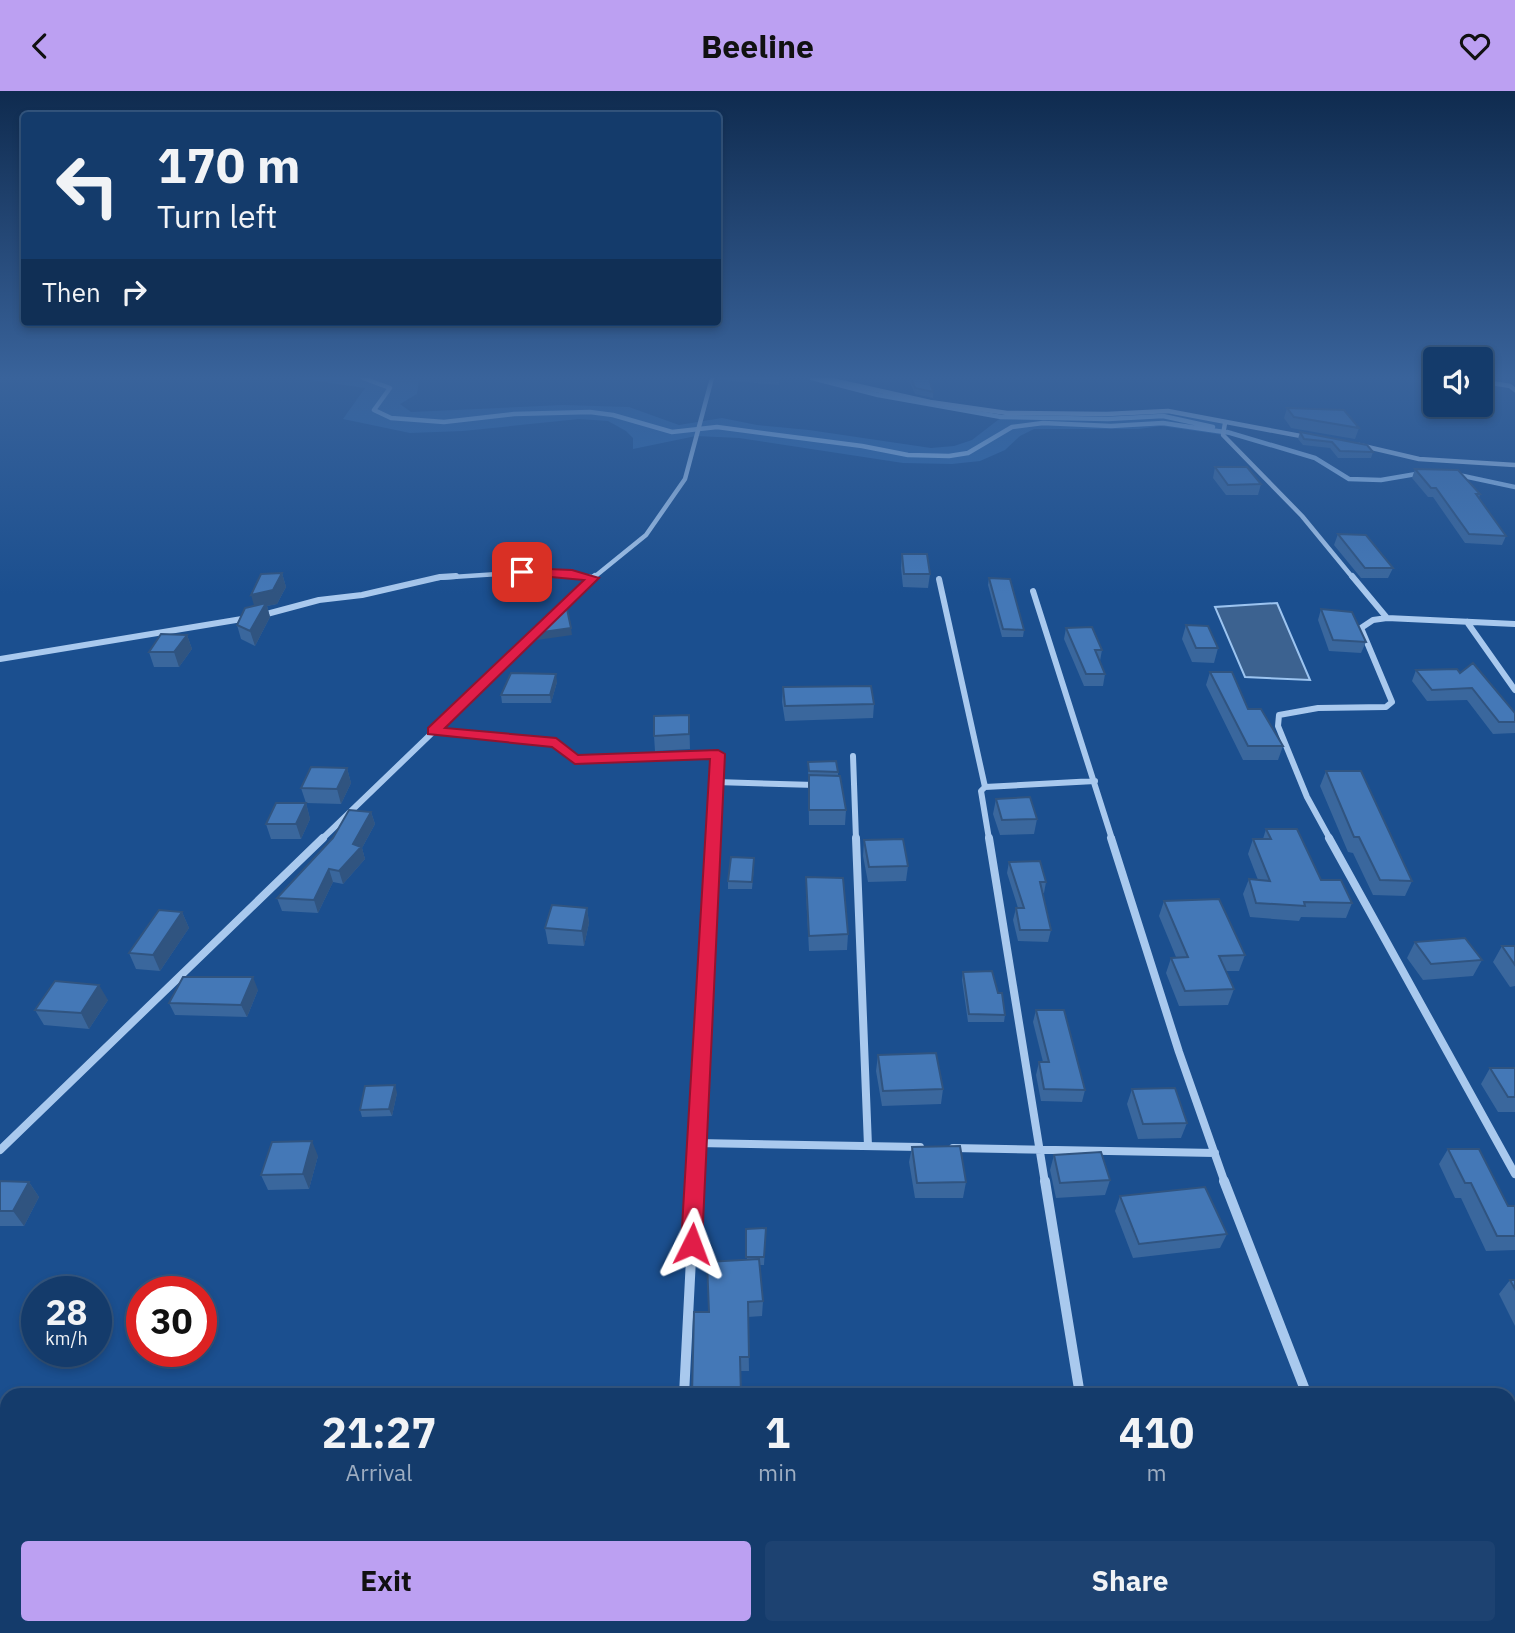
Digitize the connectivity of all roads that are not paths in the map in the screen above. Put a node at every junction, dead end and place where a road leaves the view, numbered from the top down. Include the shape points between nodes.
1 (693, 450) edge
2 (1238, 450) edge
3 (1382, 450) edge
4 (1515, 465) edge
5 (593, 578) junction
6 (939, 579) dead end
7 (1033, 591) dead end
8 (1387, 618) junction
9 (1466, 622) junction
10 (1515, 624) edge
11 (0, 659) edge
12 (1515, 690) edge
13 (433, 731) junction
14 (853, 756) dead end
15 (1095, 781) junction
16 (716, 782) junction
17 (827, 785) edge
18 (841, 785) edge
19 (854, 786) junction
20 (985, 787) junction
21 (697, 1143) junction
22 (868, 1146) junction
23 (933, 1147) edge
24 (947, 1148) edge
25 (0, 1150) edge
26 (1039, 1150) junction
27 (1214, 1153) junction
28 (1515, 1174) edge
29 (684, 1388) edge
30 (1079, 1388) edge
31 (1304, 1388) edge

1 - 5 street via 685,479 646,534
2 - 8 street via 1302,516
3 - 4 street via 1419,459
5 - 11 street via 542,571 440,577 175,633 94,641
5 - 13 street
6 - 20 street
7 - 15 street
8 - 9 street
8 - 28 street via 1361,628 1392,702 1385,707 1292,711 1279,715 1278,726 1307,797
9 - 10 street
9 - 12 street
13 - 16 street via 556,743 575,759 718,754
13 - 25 street
14 - 19 street
15 - 20 street
15 - 27 street
16 - 17 street
16 - 21 street
18 - 19 street
19 - 22 street
20 - 26 street via 981,791 988,843
21 - 22 street
21 - 29 street
22 - 23 street
24 - 26 street
26 - 27 street
26 - 30 street
27 - 31 street

